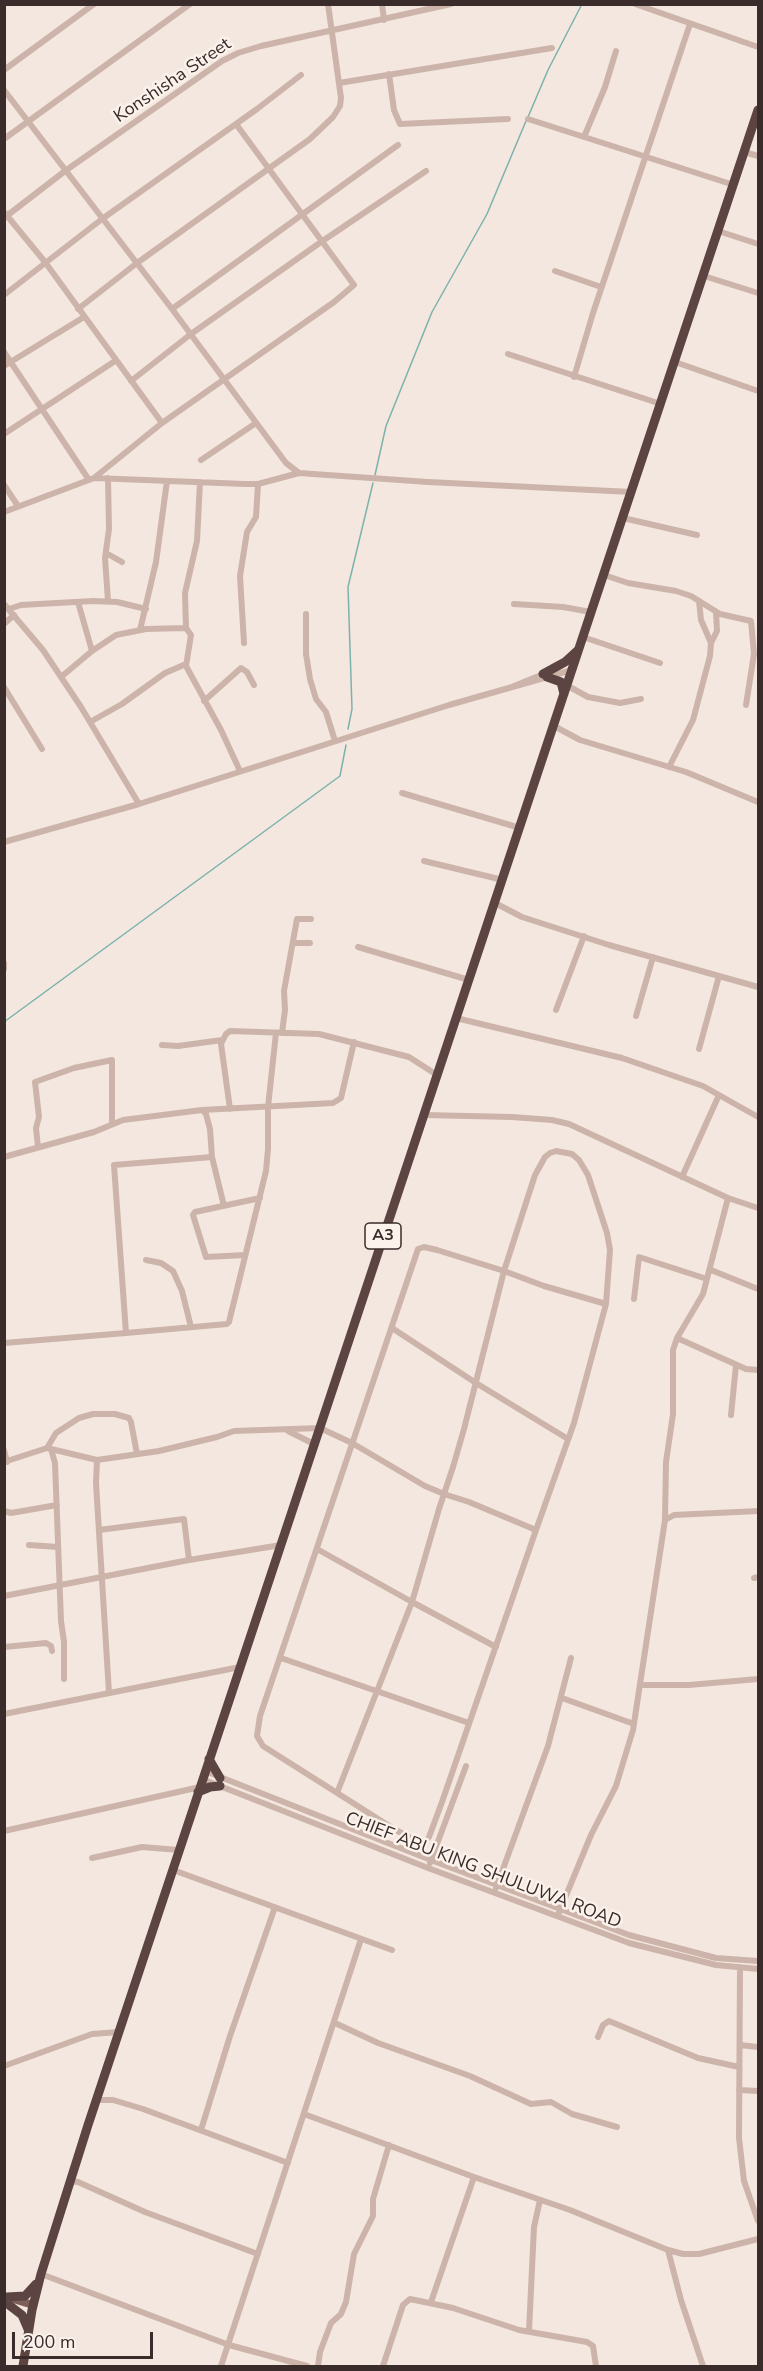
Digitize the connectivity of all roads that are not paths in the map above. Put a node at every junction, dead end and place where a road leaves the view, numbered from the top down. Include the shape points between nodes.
1 (94, 4) edge
2 (190, 4) edge
3 (328, 4) edge
4 (382, 4) edge
5 (451, 4) edge
6 (635, 4) edge
7 (384, 20) junction
8 (690, 24) junction
9 (331, 31) junction
10 (759, 46) edge
11 (552, 48) dead end
12 (616, 51) dead end
13 (4, 70) edge
14 (389, 74) junction
15 (301, 75) dead end
16 (339, 83) junction
17 (4, 90) edge
18 (759, 110) edge
19 (508, 119) dead end
20 (528, 119) dead end
21 (29, 121) junction
22 (236, 124) junction
23 (584, 137) junction
24 (4, 139) edge
25 (398, 145) dead end
26 (744, 152) junction
27 (759, 156) edge
28 (646, 157) junction
29 (268, 169) junction
30 (65, 171) junction
31 (426, 171) dead end
32 (734, 185) junction
33 (301, 214) junction
34 (5, 215) edge
35 (102, 219) junction
36 (718, 231) junction
37 (321, 242) junction
38 (759, 244) edge
39 (45, 262) junction
40 (137, 263) junction
41 (555, 271) dead end
42 (704, 276) junction
43 (601, 287) junction
44 (759, 293) edge
45 (4, 295) edge
46 (78, 309) junction
47 (172, 309) junction
48 (84, 317) junction
49 (191, 334) junction
50 (4, 352) edge
51 (508, 354) dead end
52 (116, 360) junction
53 (675, 362) junction
54 (8, 364) edge
55 (574, 377) junction
56 (224, 378) junction
57 (130, 381) junction
58 (759, 391) edge
59 (661, 404) junction
60 (42, 410) junction
61 (162, 423) junction
62 (256, 423) junction
63 (4, 434) edge
64 (201, 460) dead end
65 (299, 473) junction
66 (108, 478) junction
67 (92, 479) junction
68 (167, 481) junction
69 (200, 482) junction
70 (258, 484) junction
71 (4, 485) edge
72 (632, 492) junction
73 (18, 506) junction
74 (4, 512) edge
75 (623, 518) junction
76 (697, 535) dead end
77 (106, 553) junction
78 (122, 562) dead end
79 (604, 575) junction
80 (108, 601) junction
81 (699, 601) junction
82 (78, 602) junction
83 (514, 604) dead end
84 (9, 609) edge
85 (146, 609) junction
86 (591, 612) junction
87 (716, 612) junction
88 (306, 614) dead end
89 (4, 624) edge
90 (186, 628) junction
91 (140, 630) junction
92 (582, 642) junction
93 (244, 643) dead end
94 (711, 643) junction
95 (92, 651) junction
96 (186, 663) junction
97 (660, 663) dead end
98 (573, 667) junction
99 (545, 676) junction
100 (62, 677) junction
101 (254, 685) dead end
102 (568, 686) junction
103 (4, 687) edge
104 (564, 699) junction
105 (641, 699) dead end
106 (204, 700) junction
107 (746, 705) dead end
108 (90, 722) junction
109 (554, 726) junction
110 (335, 741) junction
111 (42, 749) dead end
112 (669, 767) junction
113 (240, 771) junction
114 (402, 793) dead end
115 (759, 802) edge
116 (139, 804) junction
117 (520, 828) junction
118 (4, 842) edge
119 (424, 861) dead end
120 (503, 880) junction
121 (495, 903) junction
122 (311, 919) dead end
123 (584, 936) junction
124 (294, 943) junction
125 (310, 943) dead end
126 (358, 947) dead end
127 (652, 957) junction
128 (4, 963) edge
129 (4, 969) edge
130 (719, 976) junction
131 (469, 980) junction
132 (759, 987) edge
133 (556, 1010) dead end
134 (636, 1016) dead end
135 (456, 1018) junction
136 (279, 1033) junction
137 (222, 1040) junction
138 (354, 1042) junction
139 (162, 1045) dead end
140 (699, 1049) dead end
141 (437, 1075) junction
142 (720, 1095) junction
143 (268, 1107) junction
144 (230, 1109) junction
145 (206, 1112) junction
146 (424, 1115) junction
147 (759, 1117) edge
148 (112, 1123) junction
149 (39, 1147) junction
150 (4, 1157) edge
151 (212, 1157) junction
152 (682, 1178) junction
153 (260, 1198) junction
154 (728, 1198) junction
155 (224, 1206) junction
156 (759, 1208) edge
157 (245, 1255) junction
158 (146, 1260) dead end
159 (711, 1270) junction
160 (504, 1271) junction
161 (707, 1279) junction
162 (759, 1289) edge
163 (634, 1299) dead end
164 (606, 1304) junction
165 (192, 1328) junction
166 (392, 1328) junction
167 (126, 1333) junction
168 (677, 1338) junction
169 (4, 1342) edge
170 (736, 1365) junction
171 (759, 1370) edge
172 (476, 1383) junction
173 (731, 1415) dead end
174 (320, 1428) junction
175 (288, 1430) junction
176 (568, 1439) junction
177 (352, 1443) junction
178 (315, 1444) junction
179 (49, 1448) junction
180 (4, 1450) edge
181 (61, 1451) junction
182 (136, 1454) junction
183 (55, 1457) junction
184 (97, 1460) junction
185 (6, 1462) edge
186 (444, 1494) junction
187 (57, 1506) junction
188 (665, 1509) junction
189 (4, 1511) edge
190 (759, 1511) edge
191 (674, 1515) junction
192 (666, 1520) junction
193 (99, 1530) junction
194 (536, 1530) junction
195 (29, 1545) dead end
196 (280, 1545) junction
197 (58, 1547) junction
198 (317, 1549) junction
199 (189, 1560) junction
200 (102, 1578) junction
201 (60, 1585) junction
202 (4, 1596) edge
203 (412, 1602) junction
204 (4, 1647) edge
205 (496, 1647) junction
206 (52, 1651) dead end
207 (281, 1658) junction
208 (571, 1658) dead end
209 (240, 1666) junction
210 (64, 1679) dead end
211 (759, 1679) edge
212 (640, 1685) junction
213 (377, 1692) junction
214 (109, 1693) junction
215 (562, 1698) junction
216 (4, 1714) edge
217 (469, 1723) junction
218 (634, 1724) junction
219 (209, 1759) junction
220 (466, 1766) dead end
221 (220, 1782) junction
222 (201, 1783) junction
223 (337, 1793) junction
224 (4, 1831) edge
225 (179, 1850) junction
226 (92, 1858) dead end
227 (431, 1860) junction
228 (428, 1868) junction
229 (173, 1870) junction
230 (495, 1888) junction
231 (275, 1907) junction
232 (561, 1908) junction
233 (558, 1915) junction
234 (361, 1939) junction
235 (392, 1950) dead end
236 (759, 1961) edge
237 (740, 1967) junction
238 (759, 1969) edge
239 (335, 2023) junction
240 (119, 2032) junction
241 (598, 2037) dead end
242 (740, 2045) junction
243 (759, 2047) edge
244 (4, 2066) edge
245 (739, 2067) junction
246 (100, 2089) junction
247 (739, 2090) junction
248 (759, 2091) edge
249 (97, 2100) junction
250 (113, 2100) junction
251 (304, 2114) junction
252 (617, 2127) dead end
253 (201, 2130) junction
254 (389, 2145) junction
255 (288, 2163) junction
256 (474, 2176) junction
257 (70, 2181) junction
258 (540, 2200) junction
259 (759, 2221) edge
260 (759, 2239) edge
261 (668, 2250) junction
262 (258, 2254) junction
263 (41, 2274) junction
264 (5, 2299) edge
265 (430, 2302) junction
266 (32, 2308) junction
267 (28, 2329) junction
268 (529, 2331) junction
269 (229, 2345) junction
270 (23, 2367) edge
271 (220, 2367) edge
272 (307, 2367) edge
273 (318, 2367) edge
274 (383, 2367) edge
275 (596, 2367) edge
276 (703, 2367) edge

1 - 13 street
2 - 21 street
3 - 9 street
4 - 7 street
5 - 7 street, Konshisha Street
6 - 8 street
7 - 9 street, Konshisha Street
8 - 10 street
8 - 28 street
9 - 16 street
9 - 30 street, Konshisha Street via 248,49 222,61
11 - 14 street
12 - 23 street
14 - 16 street
14 - 19 street via 400,124
15 - 22 street
16 - 29 street via 341,103 333,117
17 - 21 street
18 - 26 highway, A3
20 - 23 street
21 - 24 street
21 - 30 street
22 - 29 street
22 - 35 street
23 - 28 street
25 - 33 street
26 - 27 street
26 - 32 highway, A3
28 - 32 street
28 - 43 street
29 - 33 street
29 - 40 street
30 - 34 street, Konshisha Street
30 - 35 street
31 - 37 street
32 - 36 highway, A3
33 - 37 street
33 - 47 street
34 - 39 street
35 - 39 street
35 - 40 street
36 - 38 street
36 - 42 highway, A3
37 - 49 street
37 - 56 street via 353,287
39 - 45 street
39 - 46 street
40 - 46 street
40 - 47 street
41 - 43 street
42 - 44 street
42 - 53 highway, A3
43 - 55 street
46 - 48 street
47 - 49 street
48 - 52 street
48 - 54 street
49 - 56 street
49 - 57 street
50 - 54 street
51 - 55 street
52 - 57 street
52 - 60 street
53 - 58 street
53 - 59 highway, A3
54 - 60 street
55 - 59 street
56 - 61 street
56 - 62 street
57 - 61 street
59 - 72 highway, A3
60 - 63 street
60 - 67 street
61 - 67 street
62 - 64 street
62 - 65 street via 286,463
65 - 70 street
65 - 72 street
66 - 67 street
66 - 68 street
66 - 77 street via 110,529
67 - 73 street
68 - 69 street
68 - 85 street
69 - 70 street
69 - 90 street via 197,541 185,593
70 - 93 street via 256,517 247,532 240,576
71 - 73 street
72 - 75 highway, A3
73 - 74 street
75 - 76 street
75 - 79 highway, A3
77 - 78 street
77 - 80 street
79 - 81 street via 676,591
79 - 86 highway, A3
80 - 82 street
80 - 85 street
81 - 87 street
81 - 94 street via 701,620
82 - 84 street
82 - 95 street
83 - 86 street
84 - 89 street
84 - 100 street
85 - 91 street
86 - 92 highway, A3
87 - 94 street via 717,631
87 - 107 street via 748,619 752,624 754,654
88 - 110 street via 310,679
90 - 91 street
90 - 96 street via 191,635
91 - 95 street via 116,635
92 - 97 street
92 - 98 highway, A3
92 - 99 highway via 565,662
94 - 112 street via 693,720
95 - 100 street
96 - 106 street
96 - 108 street
98 - 99 street
98 - 102 highway, A3
99 - 104 highway via 561,682
99 - 110 street
100 - 108 street
101 - 106 street via 241,668
102 - 104 highway, A3
102 - 105 street via 588,697 620,703
103 - 111 street
104 - 109 highway, A3
106 - 113 street
108 - 116 street
109 - 112 street via 580,740
109 - 117 highway, A3
110 - 113 street
112 - 115 street
113 - 116 street
114 - 117 street
116 - 118 street
117 - 120 highway, A3
119 - 120 street
120 - 121 highway, A3
121 - 123 street
121 - 131 highway, A3
122 - 124 street via 298,918
123 - 127 street
123 - 133 street
124 - 125 street
124 - 136 street
126 - 131 street
127 - 130 street
127 - 134 street
128 - 129 street
130 - 132 street
130 - 140 street
131 - 135 highway, A3
135 - 141 highway, A3
135 - 142 street via 622,1058
136 - 137 street via 230,1031
136 - 138 street via 319,1034
136 - 143 street
137 - 139 street
137 - 144 street
138 - 141 street via 410,1057
138 - 143 street via 339,1100
141 - 146 highway, A3
142 - 147 street
142 - 152 street
143 - 144 street
143 - 153 street via 268,1149
144 - 145 street
145 - 148 street
145 - 151 street
146 - 152 street via 552,1120
146 - 174 highway, A3
148 - 149 street via 90,1134
148 - 149 street via 112,1060 74,1068 35,1082
149 - 150 street
151 - 155 street
151 - 167 street via 114,1165
152 - 154 street
153 - 155 street
153 - 157 street
154 - 156 street
154 - 159 street
155 - 157 street via 194,1213 205,1255
157 - 165 street via 228,1323
158 - 165 street via 173,1270
159 - 161 street
159 - 162 street
160 - 164 street
160 - 164 street via 540,1164 549,1153 564,1151 579,1160 588,1175 607,1233 610,1250
160 - 166 street via 420,1248
160 - 172 street
161 - 163 street via 639,1257
161 - 168 street via 701,1300
164 - 176 street
165 - 167 street
166 - 172 street
166 - 177 street
167 - 169 street
168 - 170 street
168 - 188 street via 673,1350 673,1414
170 - 171 street
170 - 173 street
172 - 176 street
172 - 186 street
174 - 175 street
174 - 177 street
174 - 178 highway, A3
175 - 178 street
175 - 182 street via 234,1431
176 - 194 street
177 - 186 street
177 - 198 street
178 - 196 highway, A3
179 - 181 street
179 - 182 street via 56,1433 72,1421 93,1414 115,1414 129,1418
179 - 183 street
179 - 185 street
180 - 185 street
181 - 183 street
181 - 184 street
182 - 184 street
183 - 187 street
184 - 193 street
186 - 194 street
186 - 203 street
187 - 189 street
187 - 197 street
188 - 191 street
188 - 192 street
190 - 191 street
191 - 192 street
192 - 212 street
193 - 199 street via 184,1519
193 - 200 street
194 - 205 street
195 - 197 street
196 - 199 street
196 - 209 highway, A3
197 - 201 street
198 - 203 street
198 - 207 street
199 - 200 street
200 - 201 street
200 - 214 street
201 - 202 street
201 - 210 street
203 - 205 street
203 - 213 street
204 - 206 street via 46,1643
205 - 217 street
207 - 213 street
207 - 223 street via 260,1716 258,1736 263,1746
208 - 215 street
209 - 214 street
209 - 219 highway, A3
211 - 212 street
212 - 218 street
213 - 217 street
213 - 223 street
214 - 216 street
215 - 218 street
215 - 230 street via 535,1785
217 - 223 street via 424,1842 410,1838
218 - 232 street via 616,1786
219 - 221 highway
219 - 222 highway, A3
220 - 227 street
221 - 222 street
221 - 222 highway via 210,1787
221 - 227 street
221 - 228 street, CHIEF ABU KING SHULUWA ROAD
222 - 224 street
222 - 225 highway, A3
225 - 226 street via 142,1846
225 - 229 highway, A3
227 - 228 street
227 - 230 street
228 - 230 street, CHIEF ABU KING SHULUWA ROAD
229 - 231 street
229 - 240 highway, A3
230 - 232 street
230 - 233 street, CHIEF ABU KING SHULUWA ROAD
231 - 234 street
231 - 253 street
232 - 233 street
232 - 236 street via 680,1950
233 - 237 street, CHIEF ABU KING SHULUWA ROAD via 637,1945
234 - 235 street
234 - 239 street
237 - 238 street, CHIEF ABU KING SHULUWA ROAD
237 - 242 street
239 - 251 street
239 - 252 street via 531,2104 551,2102 572,2114
240 - 244 street via 92,2034
240 - 246 highway, A3
241 - 245 street via 609,2021 698,2058
242 - 243 street
242 - 245 street
245 - 247 street
246 - 249 highway, A3
246 - 250 street
247 - 248 street
247 - 259 street via 744,2181
249 - 250 street
249 - 257 highway, A3
250 - 253 street
251 - 254 street
251 - 255 street
253 - 255 street
254 - 256 street
254 - 273 street via 373,2199 373,2216 354,2254 346,2302 331,2323
255 - 262 street
256 - 258 street
256 - 265 street
257 - 262 street
257 - 263 highway, A3
258 - 261 street
258 - 268 street via 534,2227
260 - 261 street via 699,2254
261 - 276 street
262 - 269 street
263 - 264 highway via 28,2294
263 - 266 highway, A3
263 - 269 street
264 - 266 main road
264 - 267 highway via 22,2315
265 - 268 street
265 - 274 street via 405,2301
266 - 267 highway, A3
267 - 270 highway, A3
268 - 275 street via 589,2342
269 - 271 street
269 - 272 street

